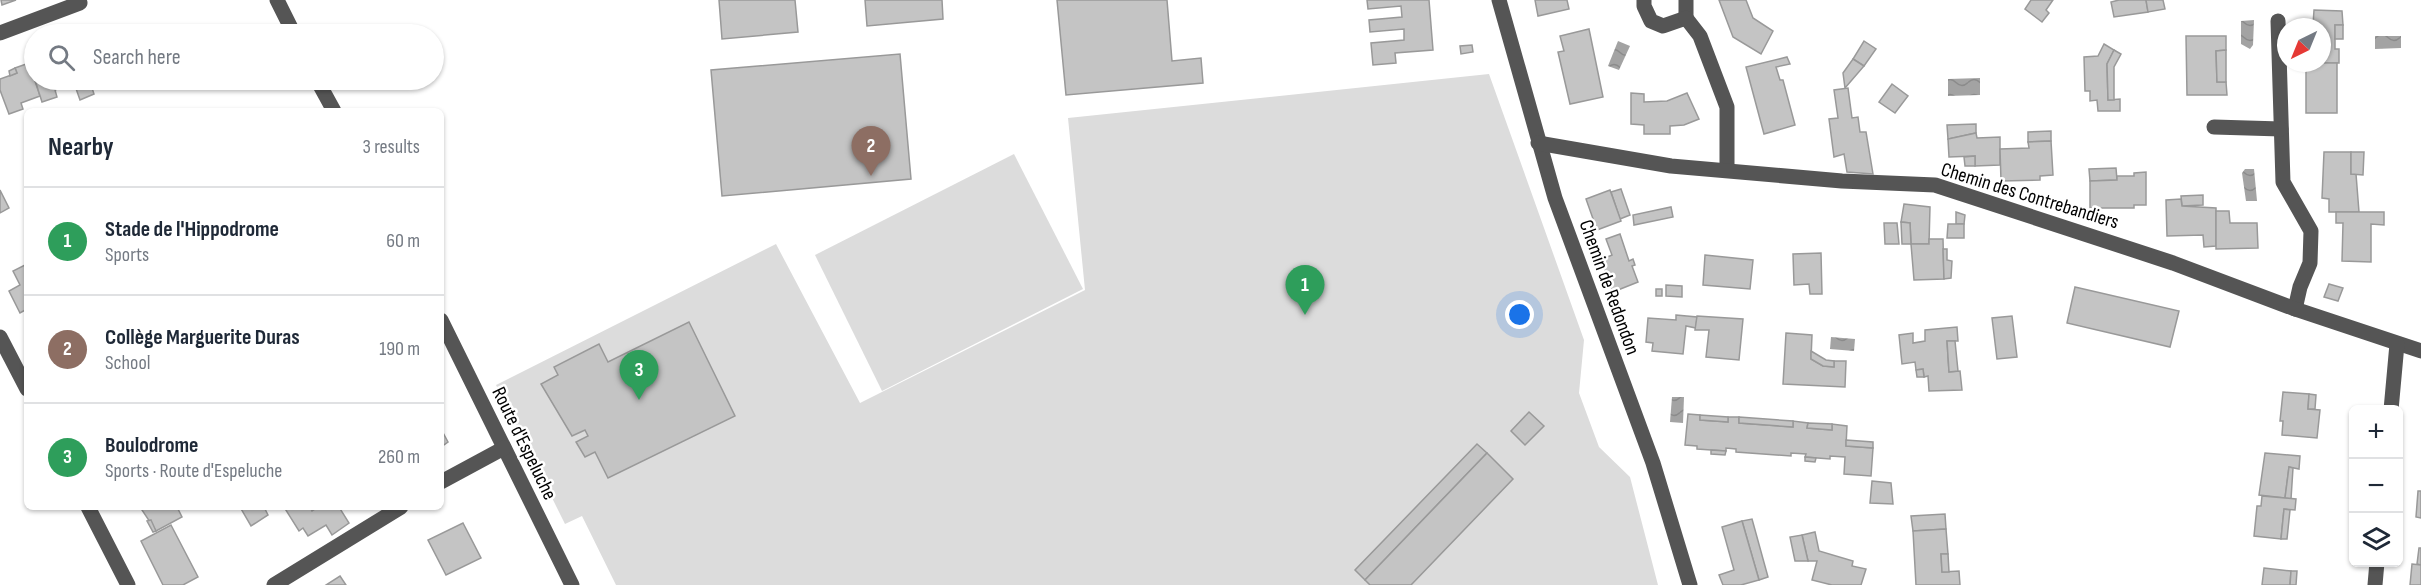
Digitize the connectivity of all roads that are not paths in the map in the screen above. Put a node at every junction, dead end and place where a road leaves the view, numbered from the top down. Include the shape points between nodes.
1 (277, 0) edge
2 (1499, 0) edge
3 (1644, 0) edge
4 (1686, 0) edge
5 (80, 3) dead end
6 (1686, 18) junction
7 (289, 24) edge
8 (0, 33) edge
9 (2279, 72) edge
10 (322, 90) edge
11 (332, 108) edge
12 (2214, 127) dead end
13 (2281, 129) junction
14 (1538, 143) junction
15 (1727, 169) junction
16 (2295, 309) junction
17 (444, 326) edge
18 (0, 337) edge
19 (2397, 344) junction
20 (2421, 351) edge
21 (24, 384) edge
22 (2391, 405) edge
23 (504, 447) junction
24 (444, 480) edge
25 (90, 510) edge
26 (396, 510) edge
27 (2377, 567) edge
28 (128, 585) edge
29 (274, 585) edge
30 (572, 585) edge
31 (1690, 585) edge
32 (2375, 585) edge

1 - 7 street
2 - 14 street, Chemin de Redondon
3 - 6 street via 1651,21 1663,26
4 - 6 street
5 - 8 street
6 - 15 street via 1701,36 1727,107
9 - 13 street
10 - 11 street
12 - 13 street
13 - 16 street via 2283,182 2311,231 2310,263
14 - 15 street, Chemin des Contrebandiers via 1671,166
14 - 31 street, Chemin de Redondon via 1574,253 1653,463
15 - 16 street, Chemin des Contrebandiers via 1842,181 1935,185 2173,263
16 - 19 street, Chemin des Contrebandiers
17 - 23 street, Route d'Espeluche
18 - 21 street
19 - 20 street, Chemin des Contrebandiers
19 - 22 street
23 - 24 street
23 - 30 street, Route d'Espeluche
25 - 28 street
26 - 29 street
27 - 32 street

